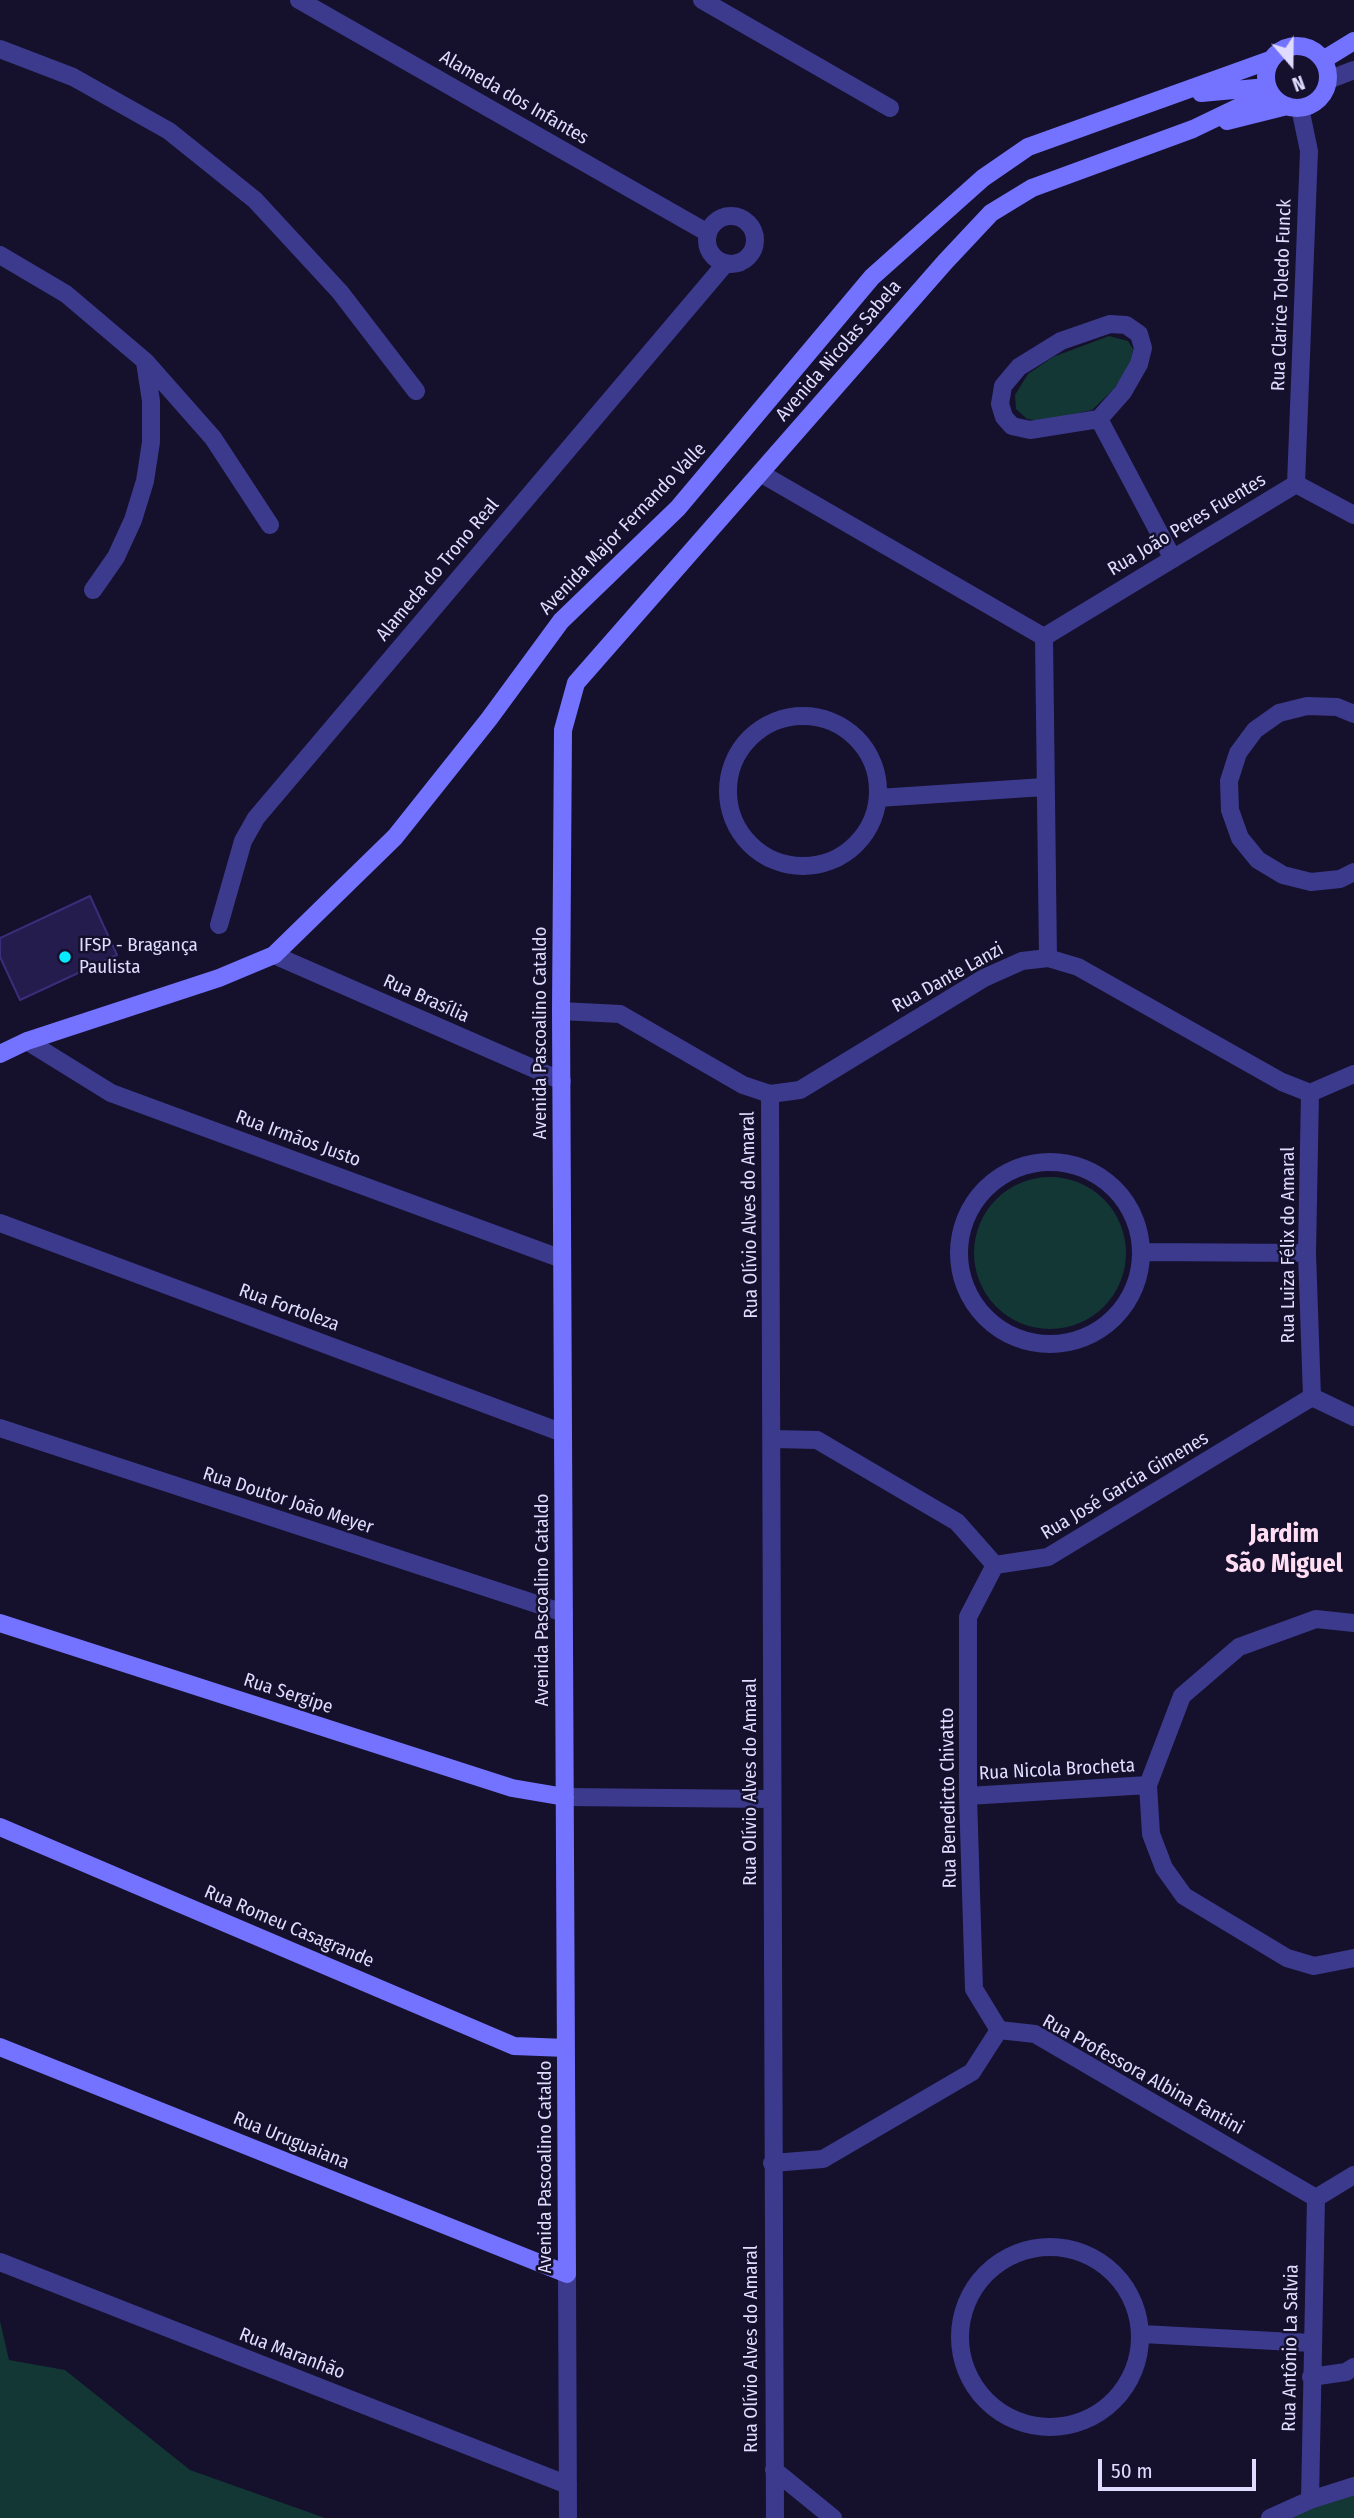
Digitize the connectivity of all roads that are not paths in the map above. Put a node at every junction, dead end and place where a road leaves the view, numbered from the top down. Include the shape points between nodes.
1 (299, 0) edge
2 (702, 0) edge
3 (1354, 41) edge
4 (0, 49) edge
5 (1270, 60) junction
6 (1323, 60) junction
7 (1354, 70) edge
8 (1328, 80) junction
9 (1268, 90) junction
10 (1177, 96) junction
11 (1294, 107) junction
12 (890, 108) dead end
13 (1193, 129) junction
14 (708, 233) junction
15 (0, 255) edge
16 (726, 263) junction
17 (145, 361) junction
18 (416, 391) dead end
19 (1099, 419) junction
20 (760, 473) junction
21 (1296, 484) junction
22 (1354, 515) edge
23 (270, 525) dead end
24 (1173, 559) junction
25 (93, 590) dead end
26 (1044, 637) junction
27 (576, 683) joint
28 (1354, 714) edge
29 (1044, 787) junction
30 (878, 798) junction
31 (1354, 872) edge
32 (219, 925) dead end
33 (274, 955) junction
34 (1048, 958) junction
35 (561, 1012) junction
36 (27, 1041) junction
37 (0, 1054) edge
38 (1354, 1074) edge
39 (562, 1080) junction
40 (1310, 1093) junction
41 (770, 1094) junction
42 (0, 1223) edge
43 (1142, 1252) junction
44 (1307, 1253) junction
45 (562, 1259) junction
46 (1312, 1397) junction
47 (1354, 1417) edge
48 (0, 1427) edge
49 (563, 1433) junction
50 (773, 1439) junction
51 (995, 1565) junction
52 (564, 1613) junction
53 (0, 1623) edge
54 (1354, 1623) edge
55 (1148, 1785) junction
56 (968, 1796) junction
57 (565, 1797) junction
58 (772, 1799) junction
59 (0, 1827) edge
60 (1354, 1958) edge
61 (999, 2030) junction
62 (0, 2047) edge
63 (566, 2048) junction
64 (772, 2163) junction
65 (1354, 2175) edge
66 (1316, 2198) junction
67 (0, 2262) edge
68 (567, 2274) junction
69 (1142, 2334) junction
70 (1312, 2343) junction
71 (1354, 2367) edge
72 (1311, 2377) junction
73 (774, 2470) junction
74 (568, 2485) junction
75 (1354, 2486) edge
76 (1310, 2500) junction
77 (568, 2518) edge
78 (775, 2518) edge
79 (833, 2518) edge
80 (1270, 2518) edge

1 - 14 street, Alameda dos Infantes
2 - 12 street
3 - 6 street
4 - 18 street via 73,77 169,131 255,200 340,292
5 - 6 street via 1279,51 1303,46
5 - 9 street
5 - 10 street, Avenida Major Fernando Valle
6 - 8 street
7 - 8 street
8 - 11 street via 1313,103
9 - 10 street, Avenida Major Fernando Valle
9 - 11 street
9 - 13 street, Avenida Nicolas Sabela
10 - 33 street, Avenida Major Fernando Valle via 1028,147 983,178 872,277 678,508 561,621 395,837
11 - 13 street, Avenida Nicolas Sabela
11 - 21 street, Rua Clarice Toledo Funck via 1308,151
13 - 20 street, Avenida Nicolas Sabela via 1032,188 991,213
14 - 16 street via 710,252
14 - 16 street via 712,224 728,215 746,220 752,227 751,254 736,264
15 - 17 street via 66,294
16 - 32 street, Alameda do Trono Real via 256,818 243,841
17 - 23 street via 213,438
17 - 25 street via 151,442 145,481 116,557
19 - 19 street via 1123,392 1139,364 1143,348 1139,334 1126,325 1110,324 1061,341 1019,367 1003,386 1000,404 1012,426 1030,430
19 - 24 street
20 - 26 street
20 - 27 street, Avenida Nicolas Sabela
21 - 22 street, Rua João Peres Fuentes
21 - 24 street, Rua João Peres Fuentes
24 - 26 street, Rua João Peres Fuentes
26 - 29 street
27 - 35 street, Avenida Pascoalino Cataldo via 563,730
28 - 31 street via 1337,707 1307,706 1279,713 1255,730 1238,753 1229,781 1230,810 1240,838 1258,860 1283,875 1311,882 1340,879
29 - 30 street
29 - 34 street
30 - 30 street via 877,773 867,750 850,731 828,719 802,715 777,719 755,732 738,751 729,774 727,799 747,843 767,858 790,866 815,865 838,857 858,842 872,822
33 - 36 street, Avenida Major Fernando Valle via 219,978
33 - 39 street, Rua Brasília
34 - 40 street, Rua Dante Lanzi via 1078,967 1282,1082
34 - 41 street, Rua Dante Lanzi via 1022,961 984,978 800,1090
35 - 39 street, Avenida Pascoalino Cataldo
35 - 41 street via 621,1014 743,1085
36 - 37 street, Avenida Major Fernando Valle
36 - 45 street, Rua Irmãos Justo via 111,1093
38 - 40 street
39 - 45 street, Avenida Pascoalino Cataldo
40 - 44 street, Rua Luiza Félix do Amaral
41 - 50 street, Rua Olívio Alves do Amaral
42 - 49 street, Rua Fortoleza
43 - 43 street via 1137,1223 1123,1196 1100,1176 1042,1161 1013,1169 987,1185 969,1209 958,1238 959,1268 969,1297 981,1313 1013,1337 1042,1345 1082,1338 1123,1309 1137,1282
43 - 44 street
44 - 46 street, Rua Luiza Félix do Amaral
45 - 49 street, Avenida Pascoalino Cataldo
46 - 47 street
46 - 51 street, Rua José Garcia Gimenes via 1048,1557
48 - 52 street, Rua Doutor João Meyer
49 - 52 street, Avenida Pascoalino Cataldo
50 - 51 street via 817,1440 957,1522
50 - 58 street, Rua Olívio Alves do Amaral
51 - 56 street, Rua Benedicto Chivatto via 968,1618
52 - 57 street, Avenida Pascoalino Cataldo
53 - 57 street, Rua Sergipe via 512,1788
54 - 55 street, Rua Nicola Brocheta via 1316,1619 1239,1647 1182,1696
55 - 56 street, Rua Nicola Brocheta
55 - 60 street, Rua Nicola Brocheta via 1151,1834 1164,1868 1184,1896 1287,1958 1314,1966
56 - 61 street, Rua Benedicto Chivatto via 974,1989
57 - 58 street
57 - 63 street, Avenida Pascoalino Cataldo
58 - 64 street, Rua Olívio Alves do Amaral
59 - 63 street, Rua Romeu Casagrande via 514,2046
61 - 64 street via 972,2072 823,2160
61 - 66 street, Rua Professora Albina Fantini via 1035,2034
62 - 68 street, Rua Uruguaiana
63 - 68 street, Avenida Pascoalino Cataldo
64 - 73 street, Rua Olívio Alves do Amaral
65 - 66 street
66 - 70 street, Rua Antônio La Salvia
67 - 74 street, Rua Maranhão
68 - 74 street, Avenida Pascoalino Cataldo
69 - 69 street via 1136,2305 1115,2274 1073,2249 1044,2246 1016,2253 991,2268 972,2291 961,2318 960,2348 969,2378 987,2403 1012,2420 1042,2428 1073,2425 1101,2413 1124,2392 1138,2364
69 - 70 street
70 - 72 street, Rua Antônio La Salvia
71 - 72 street
72 - 76 street, Rua Antônio La Salvia
73 - 78 street, Rua Olívio Alves do Amaral
73 - 79 street, Rua Olívio Alves do Amaral
74 - 77 street, Avenida Pascoalino Cataldo
75 - 76 street
76 - 80 street

